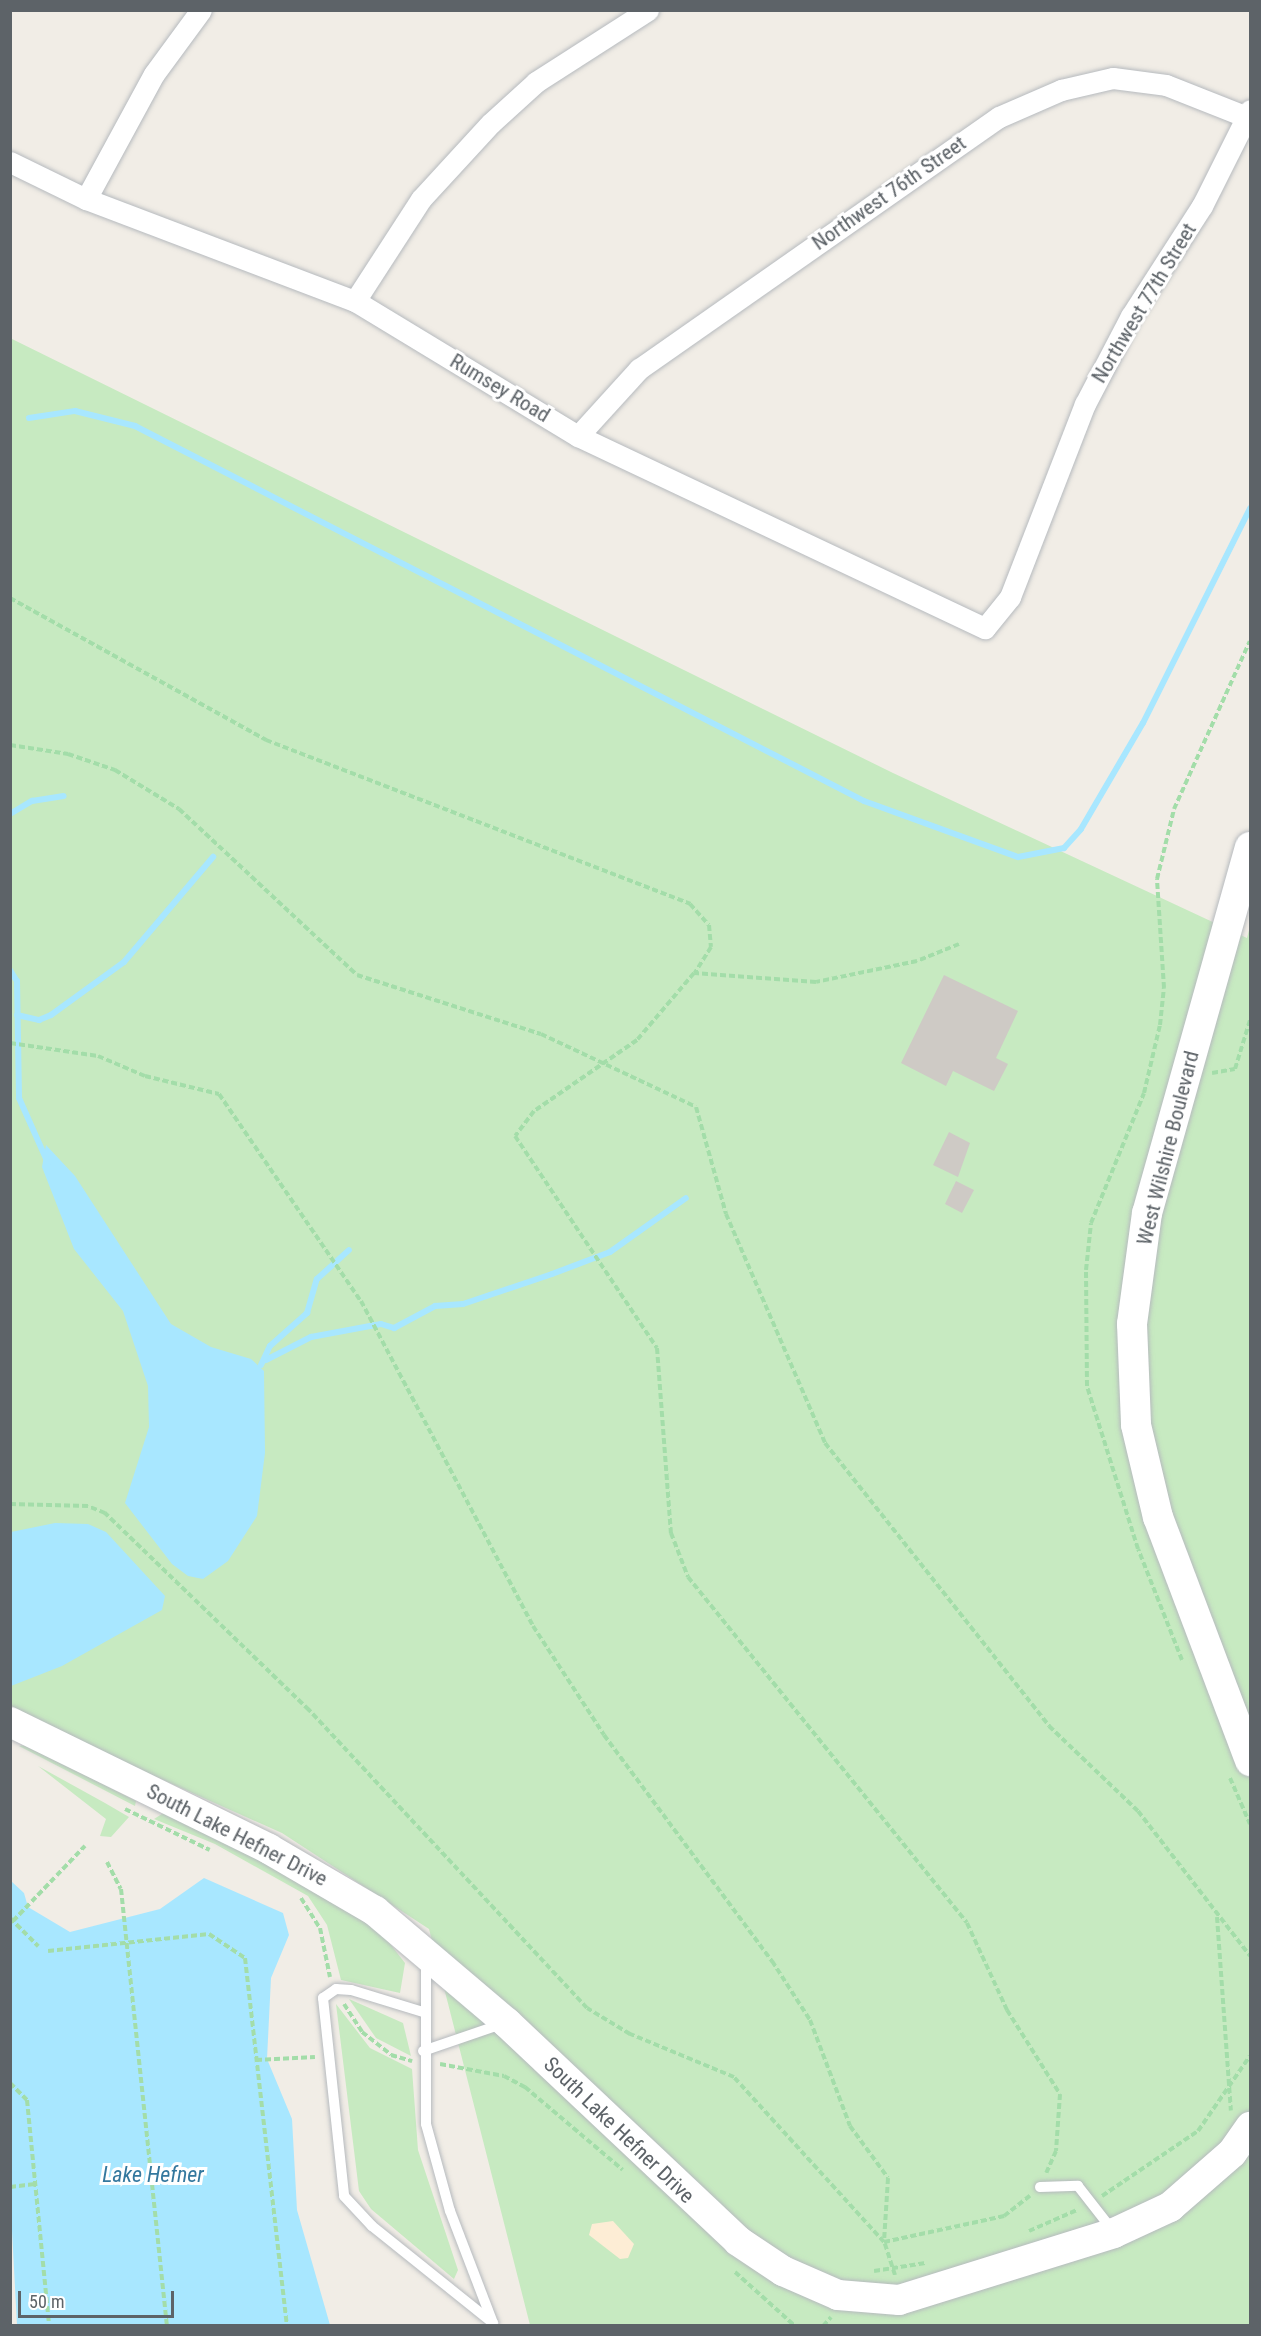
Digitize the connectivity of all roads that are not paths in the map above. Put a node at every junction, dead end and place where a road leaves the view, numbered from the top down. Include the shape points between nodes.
1 (201, 10) edge
2 (648, 10) edge
3 (1249, 114) edge
4 (10, 162) edge
5 (86, 199) junction
6 (355, 301) junction
7 (578, 436) junction
8 (985, 628) joint
9 (1251, 847) edge
10 (10, 1722) edge
11 (1251, 1761) edge
12 (427, 1951) junction
13 (423, 2012) junction
14 (507, 2023) junction
15 (423, 2051) junction
16 (1251, 2127) edge
17 (1040, 2187) road end
18 (1114, 2233) junction
19 (494, 2324) edge

1 - 5 street via 154,74
2 - 6 street via 536,82 490,123 421,199
3 - 7 street, Northwest 76th Street via 1166,85 1113,78 1061,90 999,117 639,369
3 - 8 street, Northwest 77th Street via 1203,206 1131,316 1086,404 1010,597
4 - 5 street, Rumsey Road
5 - 6 street, Rumsey Road
6 - 7 street, Rumsey Road
7 - 8 street, Rumsey Road
9 - 11 street, West Wilshire Boulevard via 1147,1213 1132,1324 1136,1425 1158,1517
10 - 12 street, South Lake Hefner Drive via 311,1872
12 - 13 lane
12 - 14 street, South Lake Hefner Drive
13 - 15 lane
13 - 19 lane via 336,1989 323,1998 344,2196 372,2226
14 - 15 lane via 480,2027
14 - 18 street, South Lake Hefner Drive via 738,2241 783,2271 838,2295 899,2300
15 - 19 lane via 431,2150
16 - 18 street, South Lake Hefner Drive via 1232,2153 1170,2207
17 - 18 lane via 1078,2187

